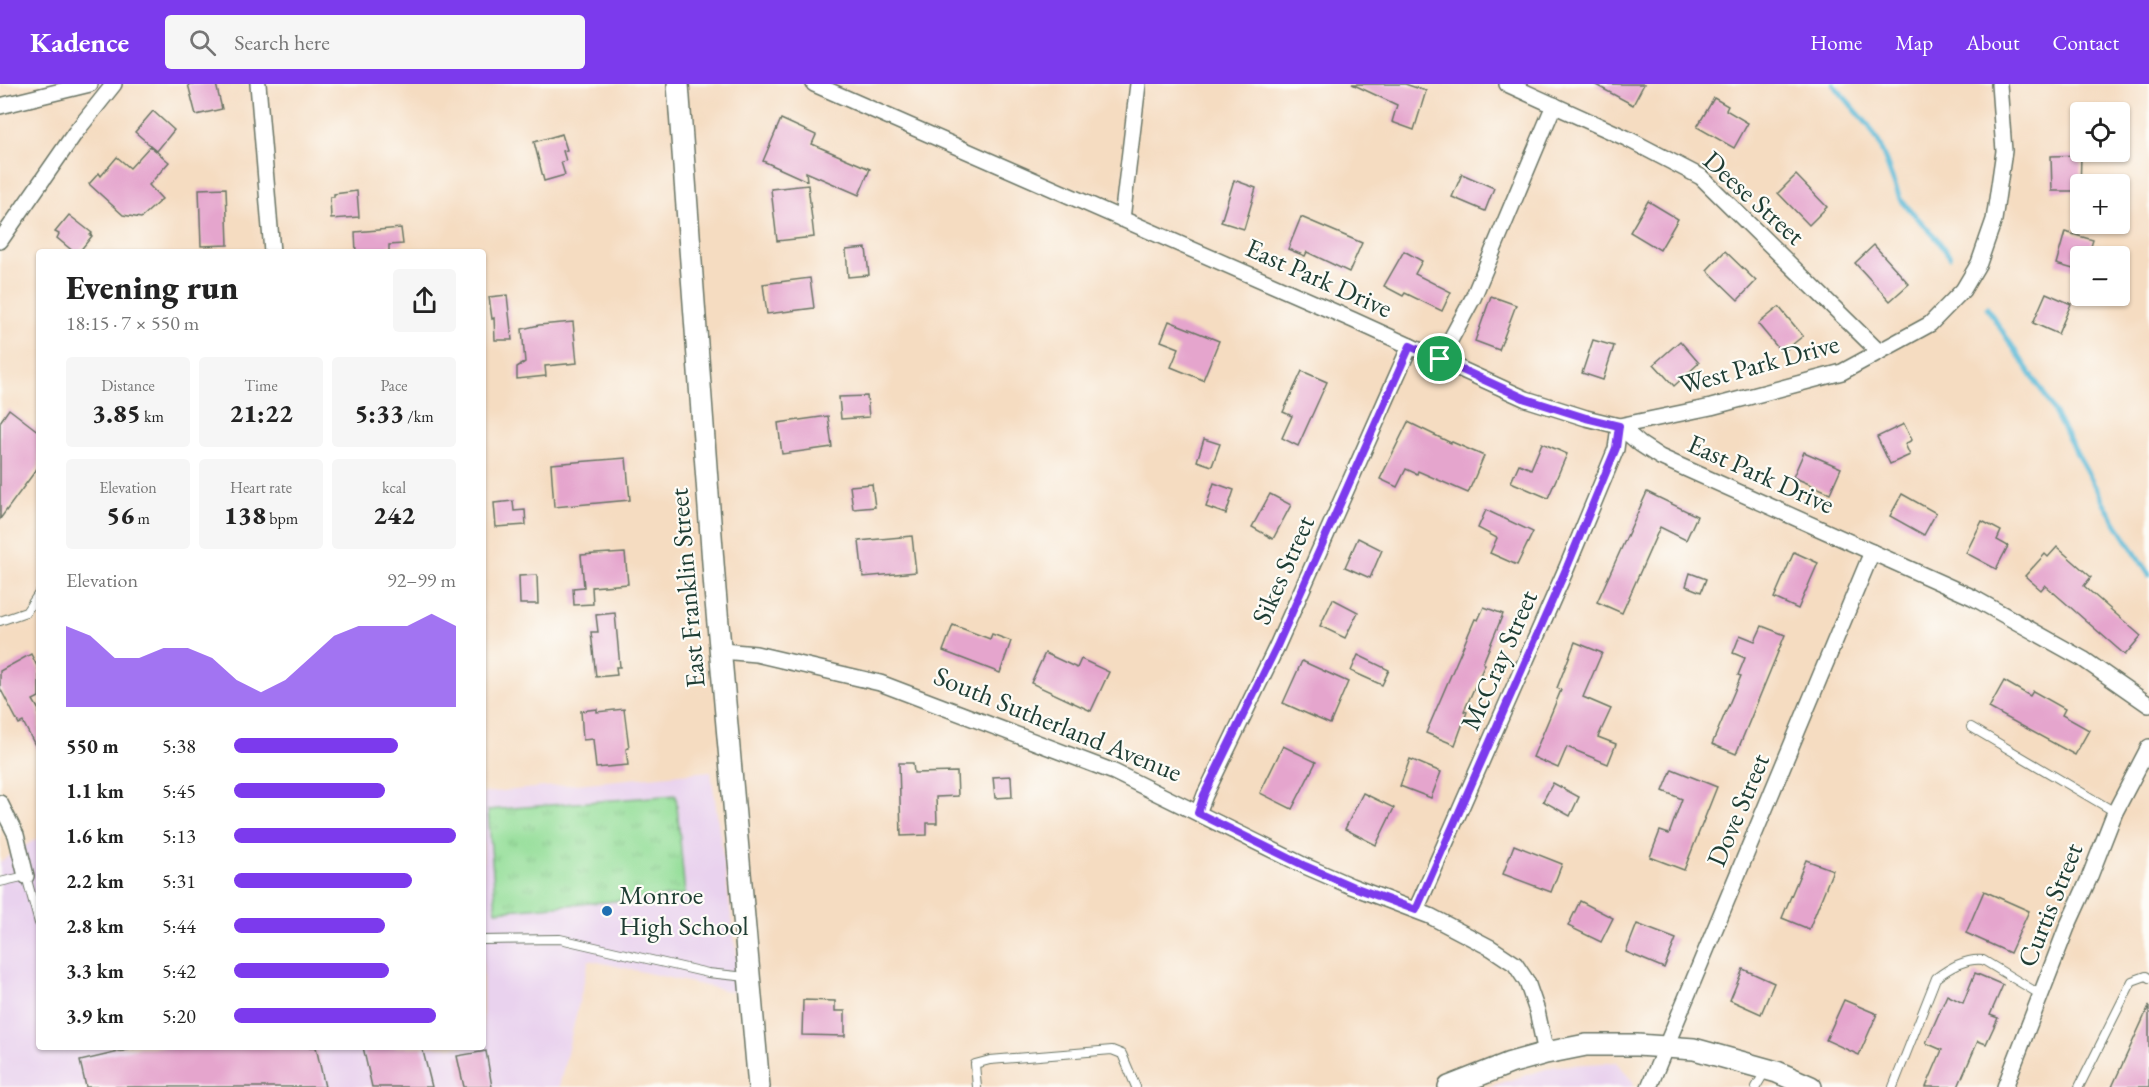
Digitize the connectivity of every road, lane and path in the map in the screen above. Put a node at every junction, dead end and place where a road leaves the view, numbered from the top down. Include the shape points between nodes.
1 (90, 84) edge
2 (114, 84) edge
3 (258, 84) edge
4 (678, 84) edge
5 (814, 84) edge
6 (1138, 84) edge
7 (1507, 84) edge
8 (1999, 84) edge
9 (1554, 105) junction
10 (0, 106) edge
11 (1122, 219) junction
12 (0, 241) edge
13 (272, 249) edge
14 (1410, 346) junction
15 (1879, 352) junction
16 (1440, 359) junction
17 (1619, 426) junction
18 (1872, 552) junction
19 (36, 597) edge
20 (0, 621) edge
21 (722, 651) junction
22 (2149, 705) edge
23 (1971, 727) dead end
24 (2149, 747) edge
25 (0, 803) edge
26 (2115, 812) junction
27 (1198, 813) junction
28 (26, 876) junction
29 (0, 882) edge
30 (1416, 910) junction
31 (36, 911) edge
32 (486, 940) edge
33 (751, 977) junction
34 (2149, 978) edge
35 (2041, 995) junction
36 (1666, 1048) junction
37 (1546, 1053) junction
38 (1762, 1078) edge
39 (759, 1087) edge
40 (977, 1087) edge
41 (1136, 1087) edge
42 (1449, 1087) edge
43 (1649, 1087) edge
44 (1812, 1087) edge
45 (1893, 1087) edge
46 (2005, 1087) edge
47 (2079, 1087) edge

1 - 10 street
2 - 12 street
3 - 13 street
4 - 21 main road, East Franklin Street via 701,421
5 - 11 street, East Park Drive
6 - 11 street
7 - 9 street, Deese Street
8 - 15 street, West Park Drive via 2004,151 1994,220 1979,263 1963,290 1930,324
9 - 15 street, Deese Street via 1701,177
9 - 16 street via 1473,298
11 - 14 street, East Park Drive
14 - 16 street, East Park Drive
14 - 27 street, Sikes Street
15 - 17 street, West Park Drive via 1842,372 1711,407
16 - 17 street, East Park Drive via 1526,399
17 - 18 street, East Park Drive via 1660,457
17 - 30 street, McCray Street via 1616,448 1567,567
18 - 22 street, East Park Drive via 1982,603 2083,659
18 - 36 street, Dove Street
19 - 20 lane via 26,612
21 - 27 street, South Sutherland Avenue via 756,654 880,683 1113,771
21 - 33 main road, East Franklin Street
23 - 26 lane
24 - 26 street, Curtis Street
25 - 28 street via 16,835
26 - 35 street, Curtis Street
27 - 30 street, South Sutherland Avenue via 1305,866
28 - 29 lane
28 - 31 lane
30 - 37 street, South Sutherland Avenue via 1515,964 1527,982
32 - 33 lane via 560,939 708,973
33 - 39 main road, East Franklin Street
34 - 47 lane via 2132,981
35 - 45 lane via 1983,960 1975,959 1946,970 1936,978
35 - 46 street, Curtis Street
36 - 37 main road via 1586,1046
36 - 38 main road via 1694,1049
36 - 43 street, Dove Street
37 - 42 main road
38 - 44 main road
40 - 41 lane via 975,1064 1112,1050 1122,1054

